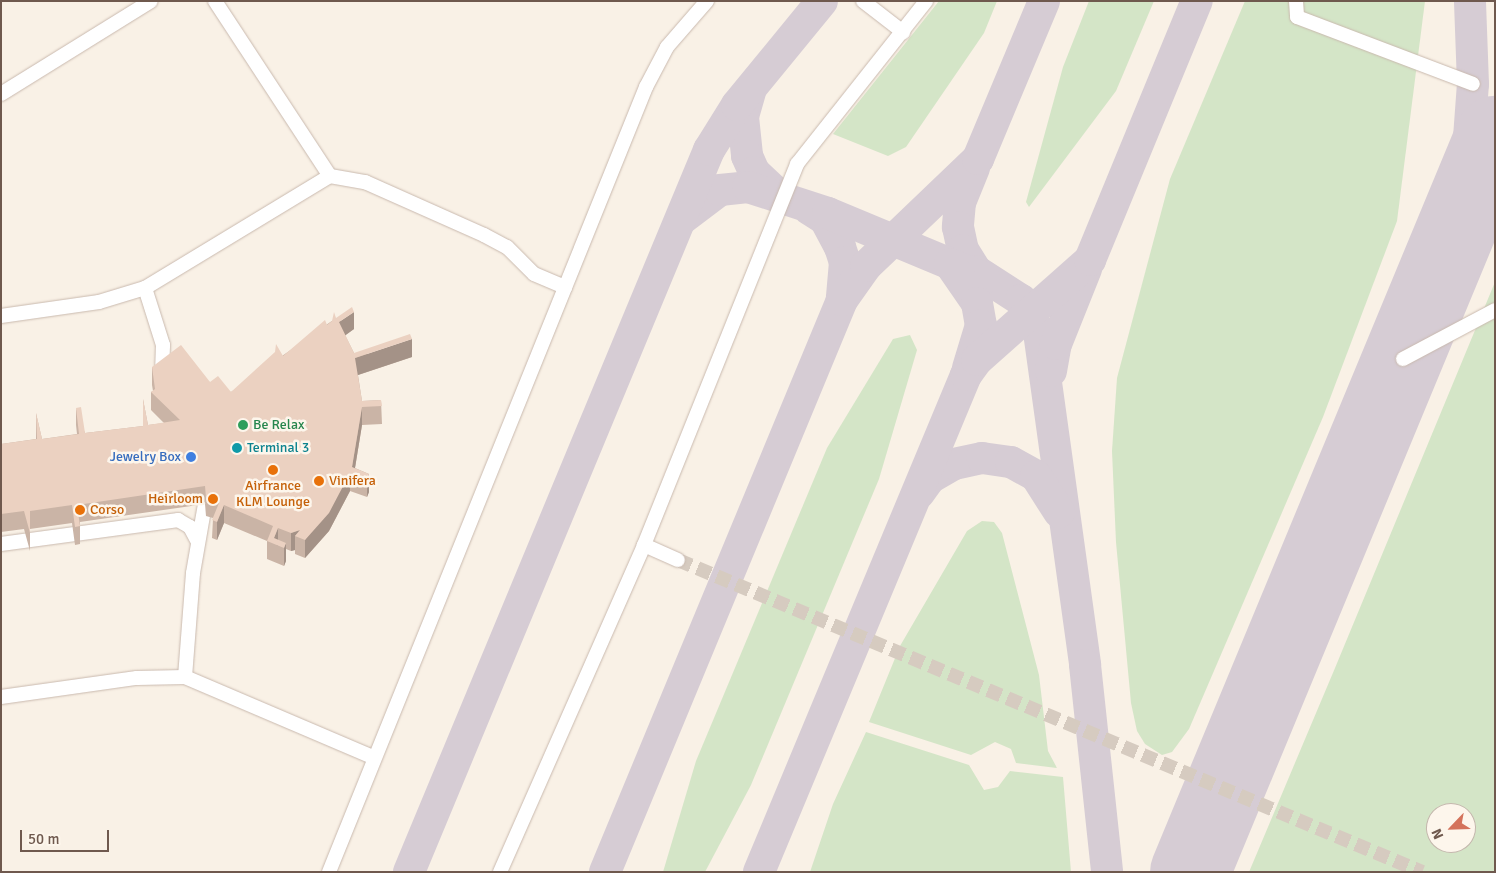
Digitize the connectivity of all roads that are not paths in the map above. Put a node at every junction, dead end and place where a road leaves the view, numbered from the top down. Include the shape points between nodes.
1 (151, 1) edge
2 (215, 1) edge
3 (863, 1) edge
4 (926, 1) edge
5 (1296, 1) edge
6 (700, 3) edge
7 (903, 32) junction
8 (1473, 84) dead end
9 (1, 94) edge
10 (330, 176) junction
11 (565, 287) junction
12 (145, 288) junction
13 (1495, 310) edge
14 (1, 316) edge
15 (1403, 359) dead end
16 (162, 371) edge
17 (204, 504) edge
18 (198, 542) junction
19 (1, 544) edge
20 (644, 545) junction
21 (678, 560) tunnel mouth
22 (184, 677) junction
23 (1, 697) edge
24 (372, 757) junction
25 (329, 872) edge
26 (500, 872) edge

1 - 9 street
2 - 10 street
3 - 7 street
4 - 7 street
5 - 8 street via 1297,17
6 - 11 street via 667,47 646,87
7 - 20 street via 797,164
10 - 11 street via 365,182 484,235 507,247 534,274
10 - 12 street
11 - 24 street
12 - 14 street via 99,302
12 - 16 street via 163,345
13 - 15 street
17 - 18 street
18 - 19 street via 190,526 178,520
18 - 22 street
20 - 21 street
20 - 26 street
22 - 23 street via 137,678
22 - 24 street
24 - 25 street

